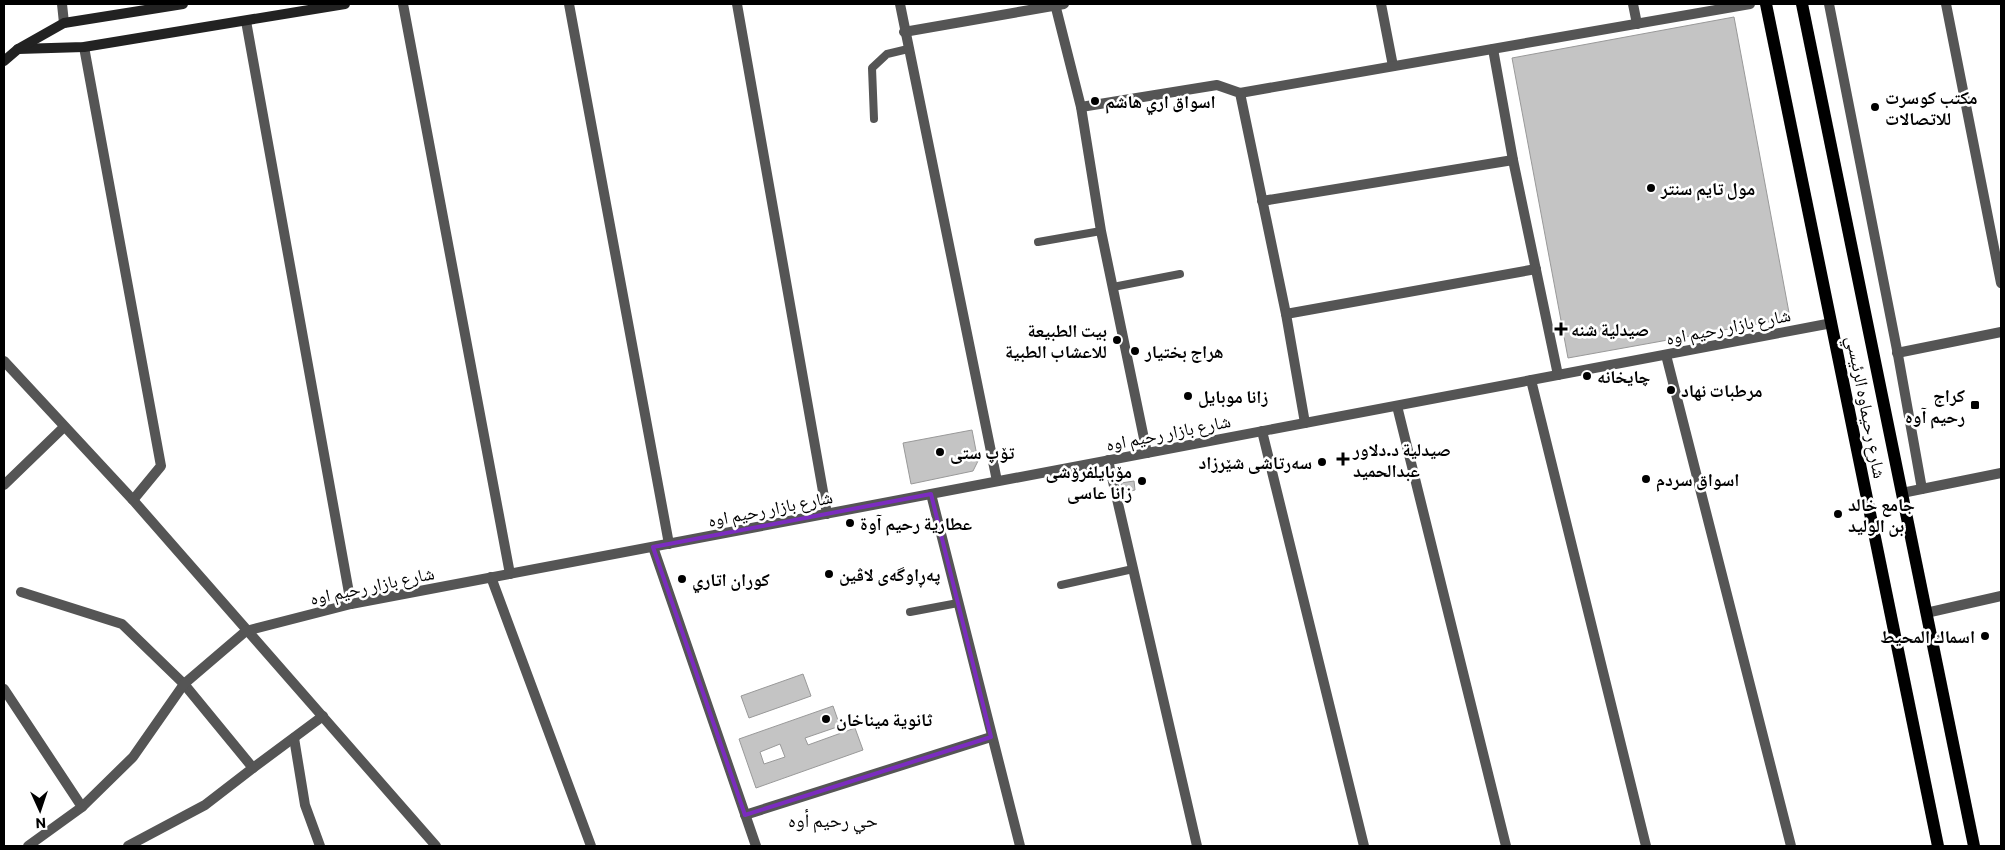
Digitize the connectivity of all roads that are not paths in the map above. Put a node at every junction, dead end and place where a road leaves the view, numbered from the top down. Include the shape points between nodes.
1 (62, 4) edge
2 (183, 4) edge
3 (345, 4) edge
4 (404, 4) edge
5 (569, 4) edge
6 (737, 4) edge
7 (900, 4) edge
8 (1058, 4) edge
9 (1381, 4) edge
10 (1633, 4) edge
11 (1750, 4) edge
12 (1766, 4) edge
13 (1802, 4) edge
14 (1829, 4) edge
15 (1946, 4) edge
16 (246, 21) junction
17 (64, 23) junction
18 (1637, 24) junction
19 (904, 32) junction
20 (84, 48) junction
21 (18, 49) junction
22 (908, 49) junction
23 (1493, 49) junction
24 (4, 61) edge
25 (1393, 66) junction
26 (1240, 93) junction
27 (1081, 107) junction
28 (874, 119) dead end
29 (1513, 160) junction
30 (1262, 202) junction
31 (1101, 232) junction
32 (1038, 242) dead end
33 (1536, 269) junction
34 (1180, 274) dead end
35 (2001, 283) edge
36 (1113, 287) junction
37 (1286, 314) junction
38 (1832, 323) junction
39 (2001, 332) edge
40 (1897, 353) junction
41 (1666, 355) junction
42 (4, 361) edge
43 (1558, 375) junction
44 (1531, 380) junction
45 (1397, 406) junction
46 (1305, 423) junction
47 (64, 427) junction
48 (1262, 431) junction
49 (1147, 453) junction
50 (1108, 460) junction
51 (2001, 473) edge
52 (997, 481) junction
53 (4, 485) edge
54 (1922, 490) junction
55 (931, 494) junction
56 (1902, 494) junction
57 (132, 500) junction
58 (827, 514) junction
59 (669, 544) junction
60 (653, 547) junction
61 (1133, 569) junction
62 (510, 574) junction
63 (491, 577) junction
64 (1061, 585) dead end
65 (21, 592) dead end
66 (2001, 596) edge
67 (958, 603) junction
68 (351, 604) junction
69 (910, 612) dead end
70 (1926, 613) junction
71 (246, 631) junction
72 (184, 684) junction
73 (4, 689) edge
74 (322, 716) junction
75 (991, 737) junction
76 (294, 738) junction
77 (253, 768) junction
78 (82, 807) junction
79 (746, 815) junction
80 (28, 846) edge
81 (128, 846) edge
82 (320, 846) edge
83 (436, 846) edge
84 (590, 846) edge
85 (756, 846) edge
86 (1020, 846) edge
87 (1197, 846) edge
88 (1364, 846) edge
89 (1506, 846) edge
90 (1646, 846) edge
91 (1791, 846) edge
92 (1938, 846) edge
93 (1974, 846) edge

1 - 17 street
2 - 17 street
3 - 16 street
4 - 62 street
5 - 59 street
6 - 58 street
7 - 19 street
8 - 19 street
8 - 27 street
9 - 25 street
10 - 18 street
11 - 18 street
12 - 38 main road, شارع رحيماوه الرئيسي
13 - 56 main road, شارع رحيماوه الرئيسي
14 - 40 street
15 - 35 street
16 - 20 street
16 - 68 street
17 - 21 street
18 - 23 street
19 - 22 street
20 - 21 street
20 - 57 street via 161,466
21 - 24 street
22 - 28 lane via 887,54 872,68
22 - 52 street
23 - 25 street
23 - 29 street
25 - 26 street
26 - 27 street via 1217,85
26 - 30 street
27 - 31 street
29 - 30 street
29 - 33 street
30 - 37 street
31 - 32 lane
31 - 36 street
33 - 37 street
33 - 43 street
34 - 36 lane
36 - 49 street
37 - 46 street
38 - 41 street, شارع بازار رحيم اوه
38 - 92 main road, شارع رحيماوه الرئيسي
39 - 40 street
40 - 54 street
41 - 43 street, شارع بازار رحيم اوه
41 - 91 street
42 - 47 street
43 - 44 street, شارع بازار رحيم اوه
44 - 45 street, شارع بازار رحيم اوه
44 - 90 street
45 - 46 street, شارع بازار رحيم اوه
45 - 89 street
46 - 48 street, شارع بازار رحيم اوه
47 - 53 street
47 - 57 street
48 - 49 street, شارع بازار رحيم اوه
48 - 88 street
49 - 50 street, شارع بازار رحيم اوه
50 - 52 street, شارع بازار رحيم اوه
50 - 61 street
51 - 54 street
52 - 55 street, شارع بازار رحيم اوه
54 - 56 street
55 - 58 street, شارع بازار رحيم اوه
55 - 67 street
56 - 70 main road, شارع رحيماوه الرئيسي
57 - 71 street
58 - 59 street, شارع بازار رحيم اوه
59 - 60 street, شارع بازار رحيم اوه
60 - 62 street, شارع بازار رحيم اوه
60 - 79 street
61 - 64 lane
61 - 87 street
62 - 63 street, شارع بازار رحيم اوه
63 - 68 street, شارع بازار رحيم اوه
63 - 84 street
65 - 72 street via 122,624
66 - 70 street
67 - 69 lane
67 - 75 street
68 - 71 street, شارع بازار رحيم اوه
70 - 93 main road, شارع رحيماوه الرئيسي
71 - 72 street
71 - 74 street
72 - 77 street
72 - 78 street via 133,758
73 - 78 street
74 - 76 street
74 - 83 street
75 - 79 street
75 - 86 street
76 - 77 street
76 - 82 street via 305,805
77 - 81 street via 205,805
78 - 80 street
79 - 85 street

